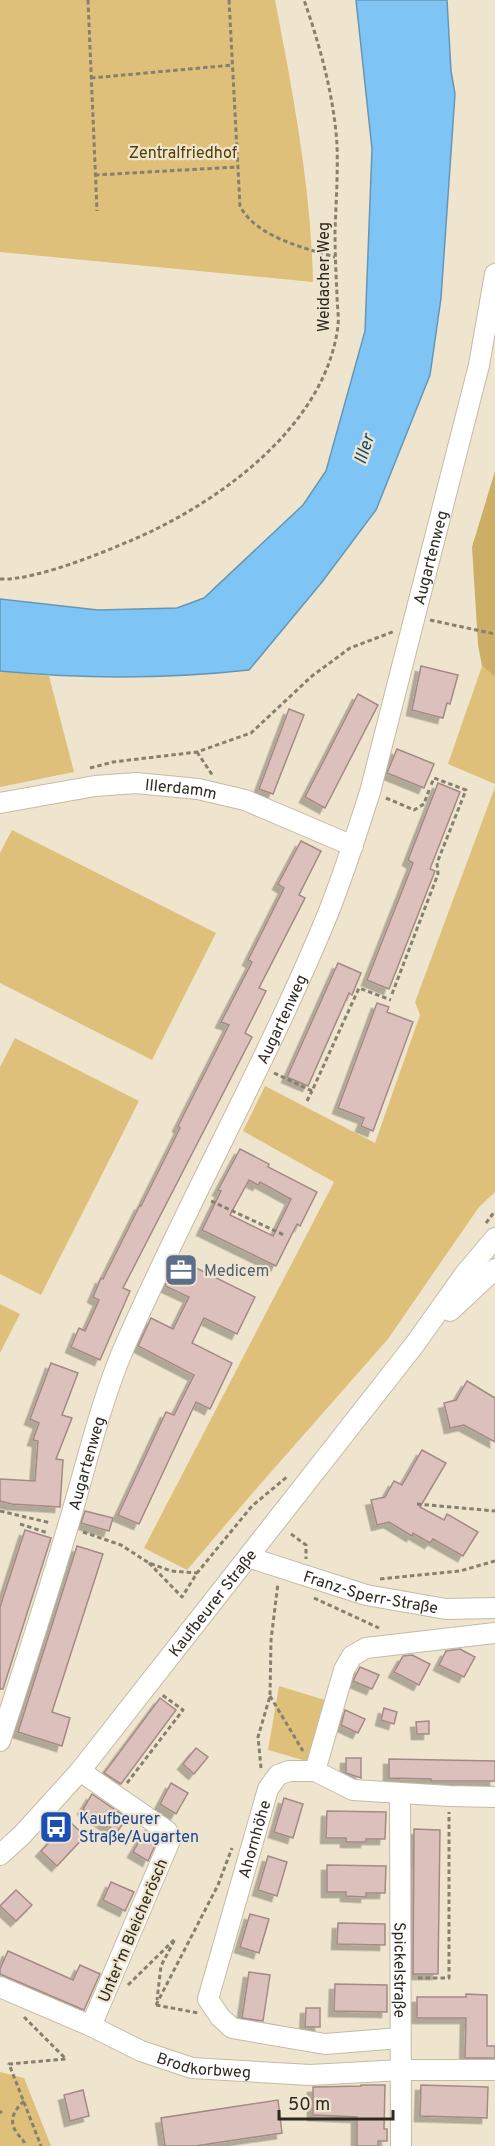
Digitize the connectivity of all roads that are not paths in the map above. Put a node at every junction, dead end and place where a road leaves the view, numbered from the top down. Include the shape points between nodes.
1 (495, 274) edge
2 (0, 802) edge
3 (353, 846) junction
4 (495, 1238) edge
5 (495, 1269) edge
6 (415, 1344) junction
7 (248, 1557) junction
8 (495, 1608) edge
9 (495, 1634) edge
10 (0, 1742) edge
11 (80, 1771) junction
12 (315, 1771) junction
13 (400, 1793) junction
14 (495, 1797) edge
15 (0, 1855) edge
16 (0, 1987) edge
17 (91, 2026) junction
18 (400, 2038) junction
19 (402, 2070) junction
20 (495, 2070) edge
21 (401, 2146) edge

1 - 3 street, Augartenweg via 479,365
2 - 3 street, Illerdamm via 136,783 202,790 245,800
3 - 10 street, Augartenweg via 323,927 123,1351
4 - 6 street, Kaufbeurer Straße
5 - 6 street, Kaufbeurer Straße
6 - 7 street, Kaufbeurer Straße
7 - 8 street, Franz-Sperr-Straße via 366,1595 446,1609
7 - 11 street, Kaufbeurer Straße
9 - 12 street via 366,1648 352,1656 344,1670
11 - 15 street, Kaufbeurer Straße
11 - 17 street, Unter'm Bleicherösch via 167,1831 171,1838
12 - 13 street via 353,1790
12 - 18 street, Ahornhöhe via 278,1775 268,1789 208,2000 232,2028 325,2044
13 - 14 street
13 - 18 street, Spickelstraße
16 - 17 street, Brodkorbweg
17 - 19 street, Brodkorbweg via 141,2051 192,2068 310,2075
18 - 19 street, Spickelstraße
19 - 20 street, Brodkorbweg
19 - 21 street, Spickelstraße

